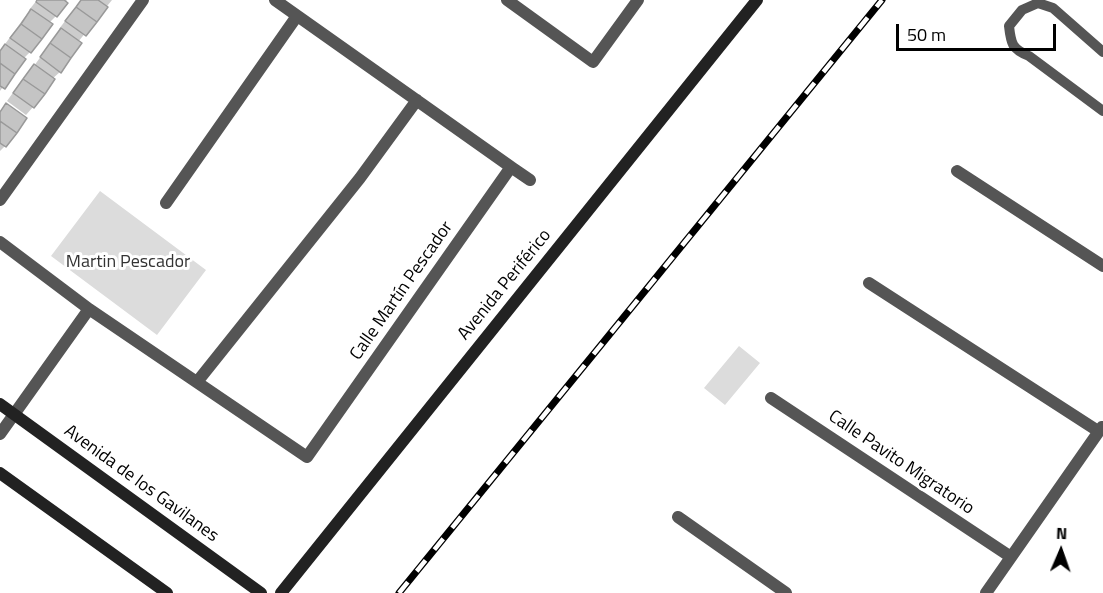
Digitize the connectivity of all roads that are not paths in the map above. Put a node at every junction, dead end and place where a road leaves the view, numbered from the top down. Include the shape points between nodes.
1 (143, 0) edge
2 (275, 0) edge
3 (507, 0) edge
4 (638, 0) edge
5 (757, 0) edge
6 (297, 16) junction
7 (1103, 52) edge
8 (417, 100) junction
9 (1103, 111) edge
10 (511, 167) junction
11 (957, 171) dead end
12 (530, 180) dead end
13 (0, 200) edge
14 (166, 203) dead end
15 (0, 242) edge
16 (1103, 266) edge
17 (868, 284) dead end
18 (89, 309) junction
19 (196, 382) junction
20 (771, 398) dead end
21 (0, 404) edge
22 (14, 414) junction
23 (1101, 428) edge
24 (0, 434) edge
25 (0, 473) edge
26 (678, 517) dead end
27 (1011, 557) junction
28 (167, 593) edge
29 (261, 593) edge
30 (281, 593) edge
31 (786, 593) edge
32 (986, 593) edge

1 - 13 street
2 - 6 street
3 - 4 street via 593,62
5 - 30 main road, Avenida Periférico
6 - 8 street
6 - 14 street
7 - 9 lane via 1053,8 1038,3 1022,10 1009,26 1011,43 1019,52
8 - 10 street
8 - 19 street via 360,178
10 - 12 street
10 - 19 street, Calle Martín Pescador via 307,457
11 - 16 street
15 - 18 street, Calle Martín Pescador
17 - 23 street
18 - 19 street, Calle Martín Pescador
18 - 22 street
20 - 27 street, Calle Pavito Migratorio
21 - 22 main road, Avenida de los Gavilanes
22 - 24 street
22 - 29 main road, Avenida de los Gavilanes
23 - 27 street
25 - 28 main road
26 - 31 street
27 - 32 street

